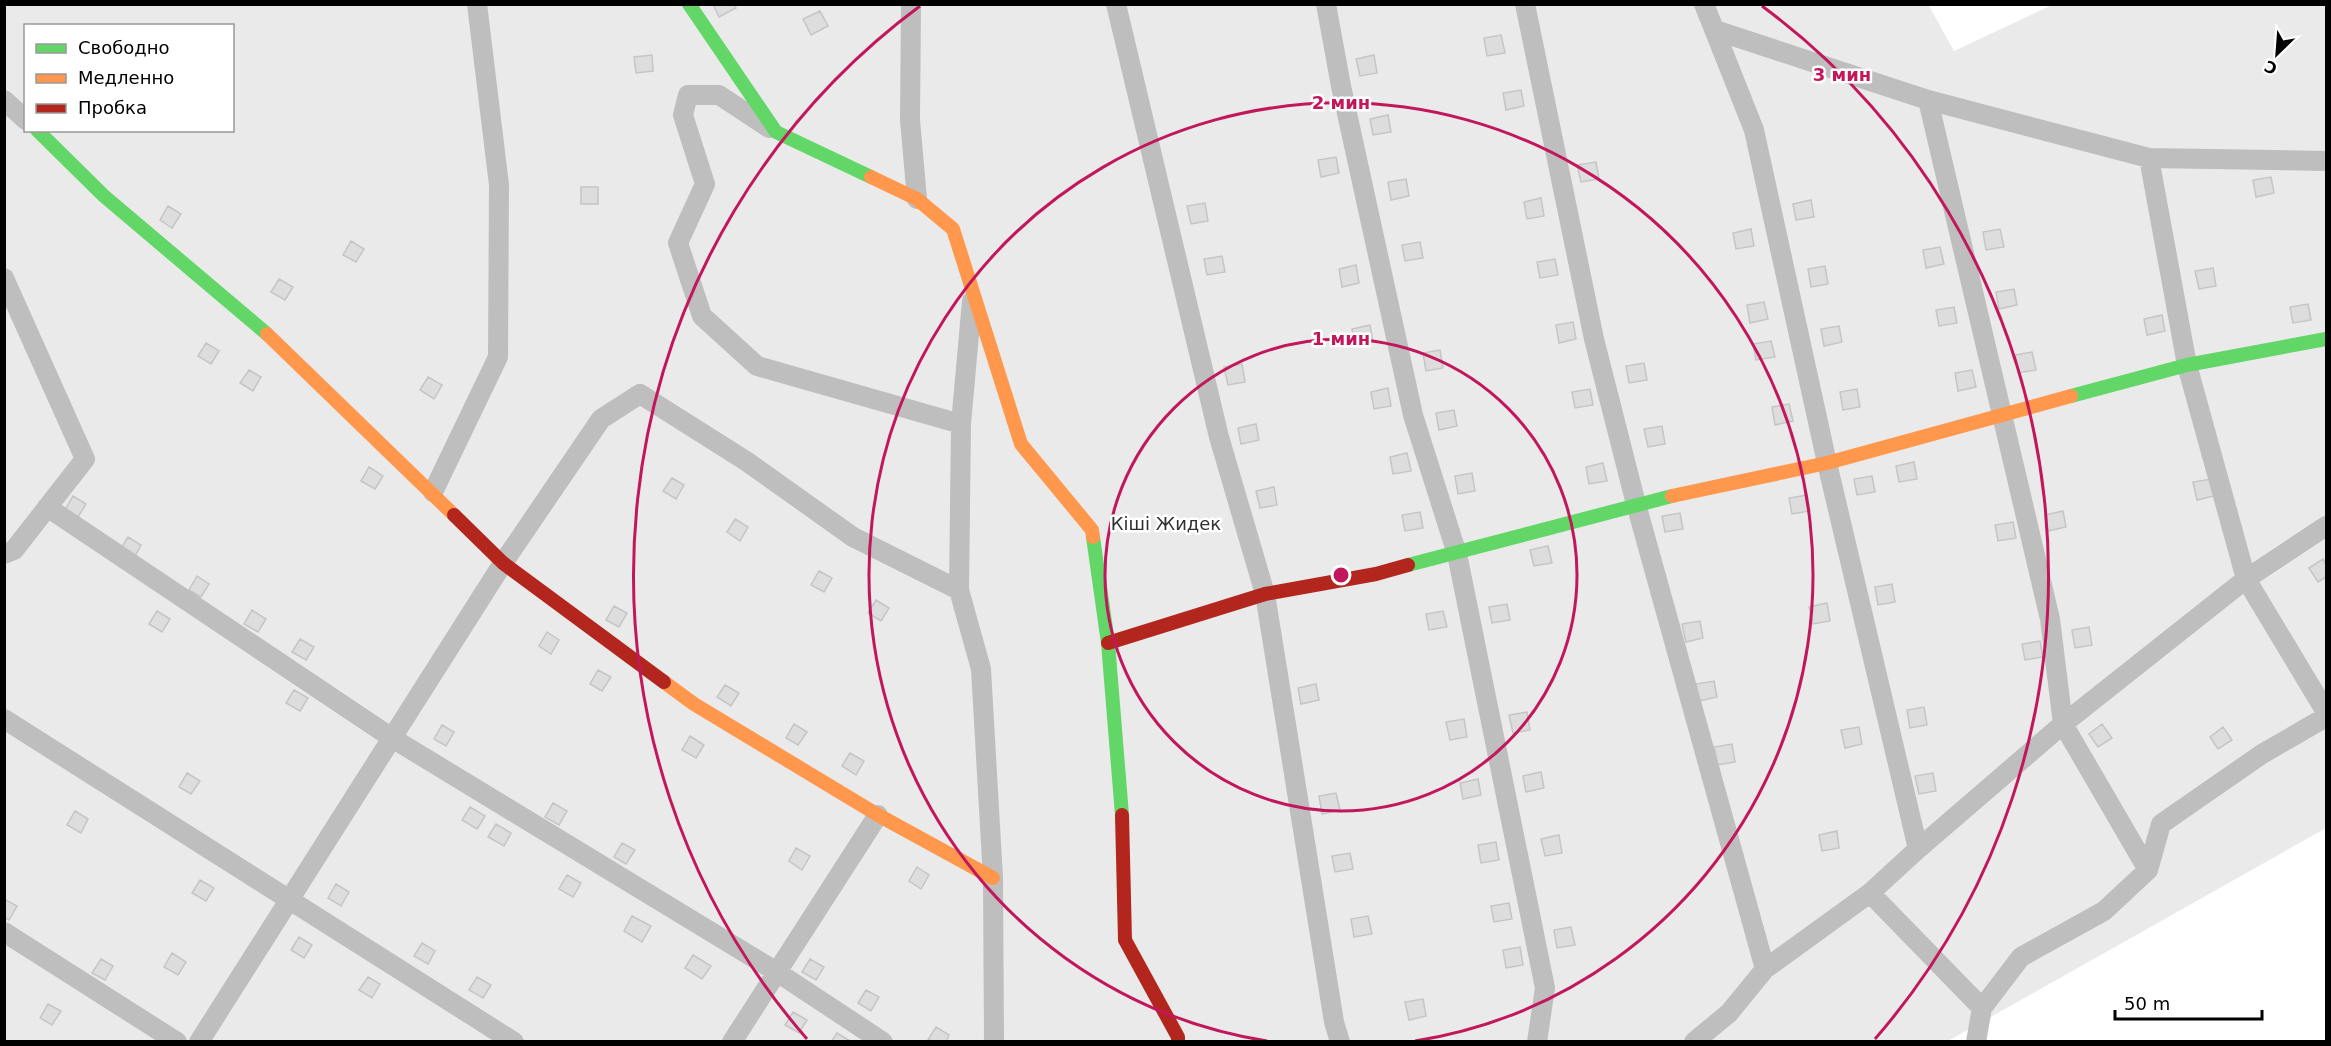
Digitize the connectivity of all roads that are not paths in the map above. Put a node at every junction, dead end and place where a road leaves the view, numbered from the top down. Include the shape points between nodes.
1 (477, 4) edge
2 (689, 4) edge
3 (911, 4) edge
4 (1116, 4) edge
5 (1326, 4) edge
6 (1525, 4) edge
7 (1704, 4) edge
8 (1715, 30) junction
9 (4, 99) edge
10 (1928, 100) junction
11 (24, 118) edge
12 (39, 132) edge
13 (776, 132) junction
14 (2149, 158) junction
15 (2326, 161) edge
16 (917, 199) junction
17 (4, 278) edge
18 (973, 288) junction
19 (2326, 339) edge
20 (2187, 365) junction
21 (2002, 415) junction
22 (961, 424) junction
23 (1827, 463) junction
24 (433, 492) junction
25 (1636, 504) junction
26 (47, 507) junction
27 (2326, 526) edge
28 (4, 554) edge
29 (1457, 554) junction
30 (503, 563) junction
31 (2246, 579) junction
32 (959, 590) junction
33 (1265, 594) junction
34 (1108, 643) junction
35 (2326, 712) edge
36 (2326, 717) edge
37 (4, 719) edge
38 (2063, 724) junction
39 (392, 738) junction
40 (878, 815) junction
41 (1918, 849) junction
42 (2148, 870) junction
43 (993, 878) junction
44 (1870, 893) junction
45 (289, 899) junction
46 (4, 932) edge
47 (1765, 969) junction
48 (777, 972) junction
49 (1982, 1008) junction
50 (177, 1041) edge
51 (199, 1041) edge
52 (514, 1041) edge
53 (732, 1041) edge
54 (883, 1041) edge
55 (994, 1041) edge
56 (1178, 1041) edge
57 (1340, 1041) edge
58 (1537, 1041) edge
59 (1694, 1041) edge
60 (1976, 1041) edge

1 - 24 street via 499,185 498,357
2 - 13 street
3 - 16 street via 910,120
4 - 33 street via 1219,437
5 - 29 street via 1413,415
6 - 25 street via 1593,339
7 - 8 street
8 - 10 street
8 - 23 street via 1754,130
9 - 11 street
10 - 14 street
10 - 21 street
12 - 24 street via 104,196 282,347
13 - 16 street
13 - 22 street via 719,95 688,95 683,115 705,184 678,243 702,316 757,366
14 - 15 street
14 - 20 street
16 - 18 street via 953,229
17 - 26 street via 85,459
18 - 22 street
18 - 34 street via 1021,444 1092,530
19 - 20 street
20 - 21 street
20 - 31 street
21 - 23 street
21 - 38 street via 2050,619
22 - 32 street
23 - 25 street
23 - 41 street
24 - 30 street
25 - 29 street
25 - 47 street
26 - 28 street via 14,550
26 - 39 street
27 - 31 street
29 - 33 street via 1376,574
29 - 58 street via 1545,988
30 - 32 street via 601,419 639,394 746,461 853,537
30 - 39 street
30 - 40 street via 694,704
31 - 35 street
31 - 38 street
32 - 43 street via 981,669
33 - 34 street
33 - 57 street
34 - 56 street via 1121,794 1125,940
36 - 42 street via 2262,754 2162,824
37 - 45 street
38 - 41 street
38 - 42 street
39 - 45 street
39 - 48 street
40 - 43 street
40 - 48 street
41 - 44 street
42 - 49 street via 2104,911 2021,957
43 - 55 street
44 - 47 street
44 - 49 street
45 - 51 street
45 - 52 street
46 - 50 street
47 - 59 street via 1729,1013
48 - 53 street
48 - 54 street
49 - 60 street

